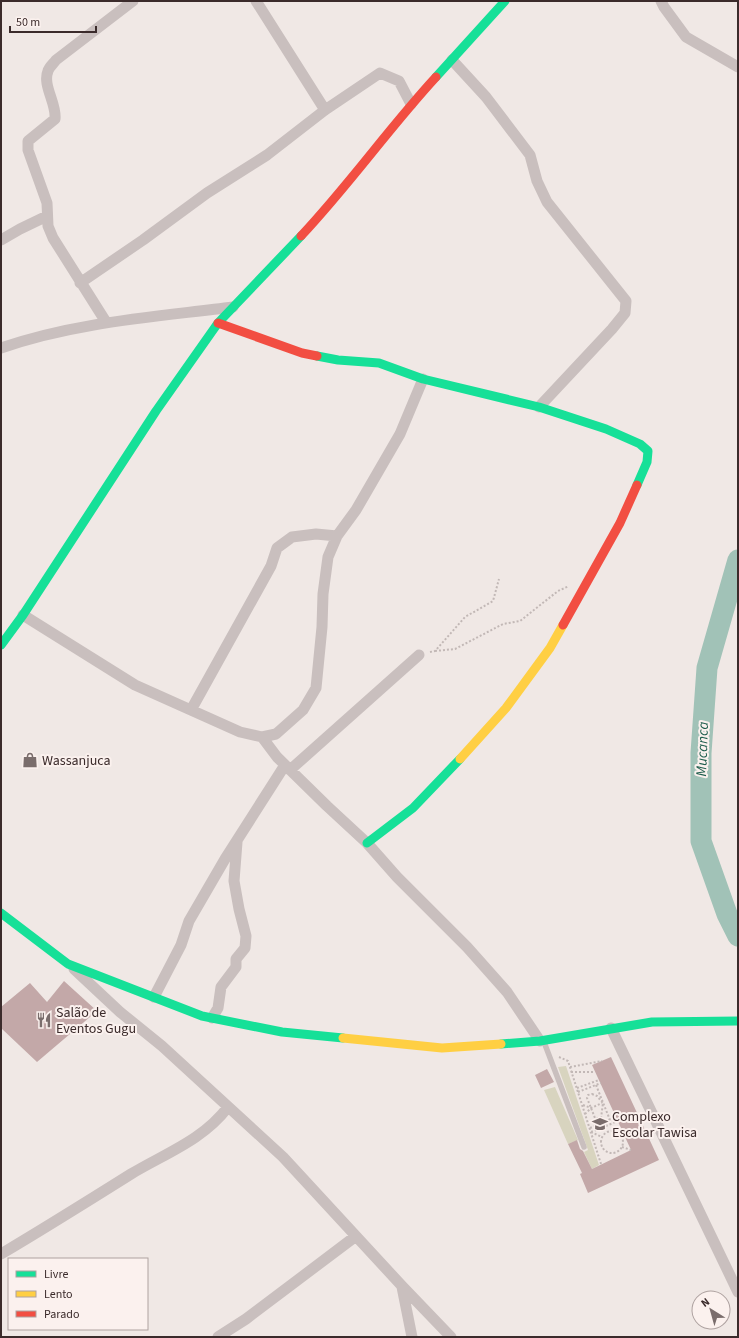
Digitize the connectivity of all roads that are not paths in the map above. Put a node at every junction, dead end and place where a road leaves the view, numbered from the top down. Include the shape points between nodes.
1 (133, 1) edge
2 (256, 1) edge
3 (661, 1) edge
4 (503, 2) edge
5 (452, 60) junction
6 (738, 67) edge
7 (411, 104) junction
8 (325, 110) junction
9 (48, 216) junction
10 (1, 240) edge
11 (80, 283) junction
12 (233, 307) junction
13 (106, 322) junction
14 (218, 323) junction
15 (1, 348) edge
16 (423, 379) junction
17 (539, 407) junction
18 (337, 536) junction
19 (23, 615) junction
20 (2, 641) edge
21 (419, 655) road end
22 (191, 710) junction
23 (262, 738) junction
24 (287, 768) junction
25 (238, 839) junction
26 (367, 843) junction
27 (1, 913) edge
28 (68, 964) junction
29 (154, 997) junction
30 (212, 1018) junction
31 (738, 1021) edge
32 (611, 1028) junction
33 (541, 1041) junction
34 (228, 1107) junction
35 (584, 1147) dead end
36 (356, 1236) junction
37 (1, 1254) edge
38 (402, 1286) junction
39 (738, 1292) edge
40 (218, 1337) edge
41 (412, 1337) edge
42 (451, 1337) edge

1 - 9 street via 56,60 48,71 47,84 56,112 55,119 28,141 28,150
2 - 8 street
3 - 6 street via 686,37
4 - 5 street
5 - 7 street
5 - 17 street via 486,97 530,155 537,181 547,202 626,301 625,313 612,329
7 - 8 street via 399,81 380,73
7 - 12 street via 322,214
8 - 11 street via 267,155 207,193
9 - 10 street
9 - 11 street via 48,226 53,238
11 - 13 street
12 - 13 street
12 - 14 street
13 - 15 street via 56,331
14 - 16 street via 302,352 338,360 379,363
14 - 19 street via 156,412
16 - 17 street
16 - 18 street via 400,434 356,510
17 - 26 street via 606,429 640,444 648,451 647,462 620,522 563,626 506,708 413,808
18 - 22 street via 316,534 292,537 277,548 271,566
18 - 23 street via 328,558 323,594 316,688 303,710 276,734
19 - 20 street
19 - 22 street via 135,685
21 - 24 street
22 - 23 street via 240,732
23 - 24 street
24 - 25 street
24 - 26 street
25 - 29 street via 189,921 181,945
25 - 30 street via 234,881 246,936 245,948 236,959 236,967 221,988 218,1008
26 - 33 street via 507,992
27 - 28 street
28 - 29 street
28 - 34 street
29 - 30 street
30 - 33 street via 282,1032 442,1048
31 - 32 street via 652,1022
32 - 33 street
32 - 39 street
33 - 35 lane
34 - 36 street via 283,1157
34 - 37 street via 201,1135
36 - 38 street
36 - 40 street via 246,1319
38 - 41 street
38 - 42 street

